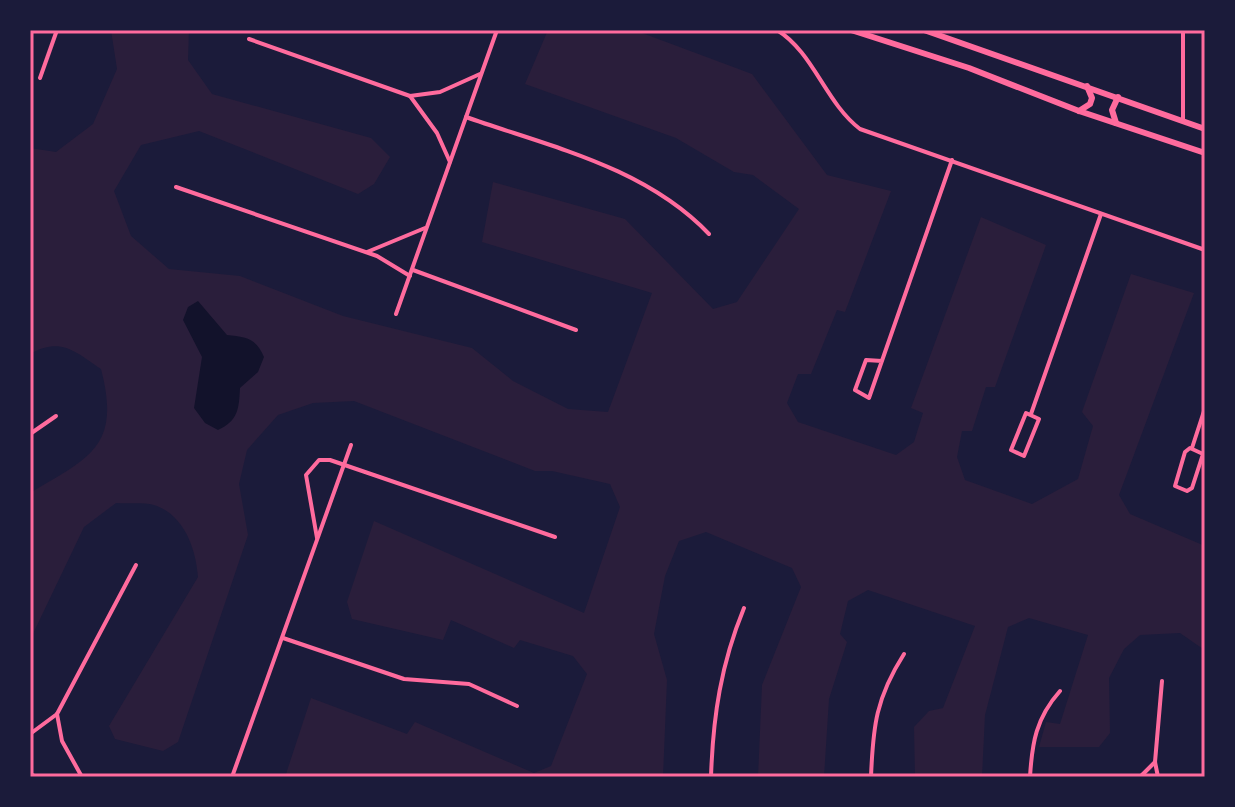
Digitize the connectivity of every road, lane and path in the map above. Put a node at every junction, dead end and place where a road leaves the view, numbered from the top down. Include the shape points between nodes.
1 (57, 30) edge
2 (497, 30) edge
3 (777, 30) edge
4 (851, 30) edge
5 (924, 30) edge
6 (1183, 30) edge
7 (249, 39) dead end
8 (481, 73) junction
9 (40, 78) dead end
10 (1086, 86) junction
11 (410, 96) junction
12 (1118, 97) junction
13 (1079, 111) junction
14 (466, 117) junction
15 (1183, 121) junction
16 (1116, 123) junction
17 (1205, 129) edge
18 (1205, 153) edge
19 (952, 160) junction
20 (450, 162) junction
21 (176, 187) dead end
22 (1101, 214) junction
23 (427, 227) junction
24 (709, 234) dead end
25 (1205, 250) edge
26 (365, 252) junction
27 (412, 269) junction
28 (410, 276) junction
29 (396, 314) dead end
30 (576, 330) dead end
31 (882, 361) junction
32 (1205, 408) edge
33 (1031, 414) junction
34 (56, 416) dead end
35 (30, 434) edge
36 (351, 445) dead end
37 (1192, 448) junction
38 (344, 464) junction
39 (555, 537) dead end
40 (318, 541) junction
41 (136, 565) dead end
42 (744, 608) dead end
43 (283, 638) junction
44 (904, 654) dead end
45 (1162, 681) dead end
46 (1060, 691) dead end
47 (517, 706) dead end
48 (57, 714) junction
49 (30, 734) edge
50 (1155, 762) junction
51 (30, 774) edge
52 (37, 777) edge
53 (82, 777) edge
54 (232, 777) edge
55 (711, 777) edge
56 (871, 777) edge
57 (1030, 777) edge
58 (1140, 777) edge
59 (1158, 777) edge

1 - 9 street
2 - 8 street
3 - 19 street via 791,40 837,108 860,129
4 - 13 main road
5 - 10 main road
6 - 15 street
7 - 11 street
8 - 11 street via 440,92
8 - 14 street
10 - 12 main road
10 - 13 main road via 1090,104
11 - 20 street
12 - 15 main road
12 - 16 main road via 1112,110
13 - 16 main road
14 - 20 street
14 - 24 street via 631,176 673,201
15 - 17 main road
16 - 18 main road
19 - 22 street
19 - 31 street
20 - 23 street
21 - 26 street
22 - 25 street
22 - 33 street
23 - 26 street
23 - 27 street
26 - 28 street
27 - 28 street
27 - 30 street
28 - 29 street
31 - 31 street via 866,360 857,394 869,398
32 - 37 street
33 - 33 street via 1021,418 1013,453 1028,453 1039,419
34 - 35 street
36 - 38 street
37 - 37 street via 1185,452 1175,483 1187,491 1203,454
38 - 39 street
38 - 40 street
38 - 40 street via 319,460 306,475
40 - 43 street
41 - 48 street
42 - 55 street via 716,696
43 - 47 street via 404,679 469,684
43 - 54 street
44 - 56 street via 874,716
45 - 50 street
46 - 57 street via 1033,737
48 - 49 street
48 - 53 street via 62,741
50 - 58 street
50 - 59 street
51 - 52 street

